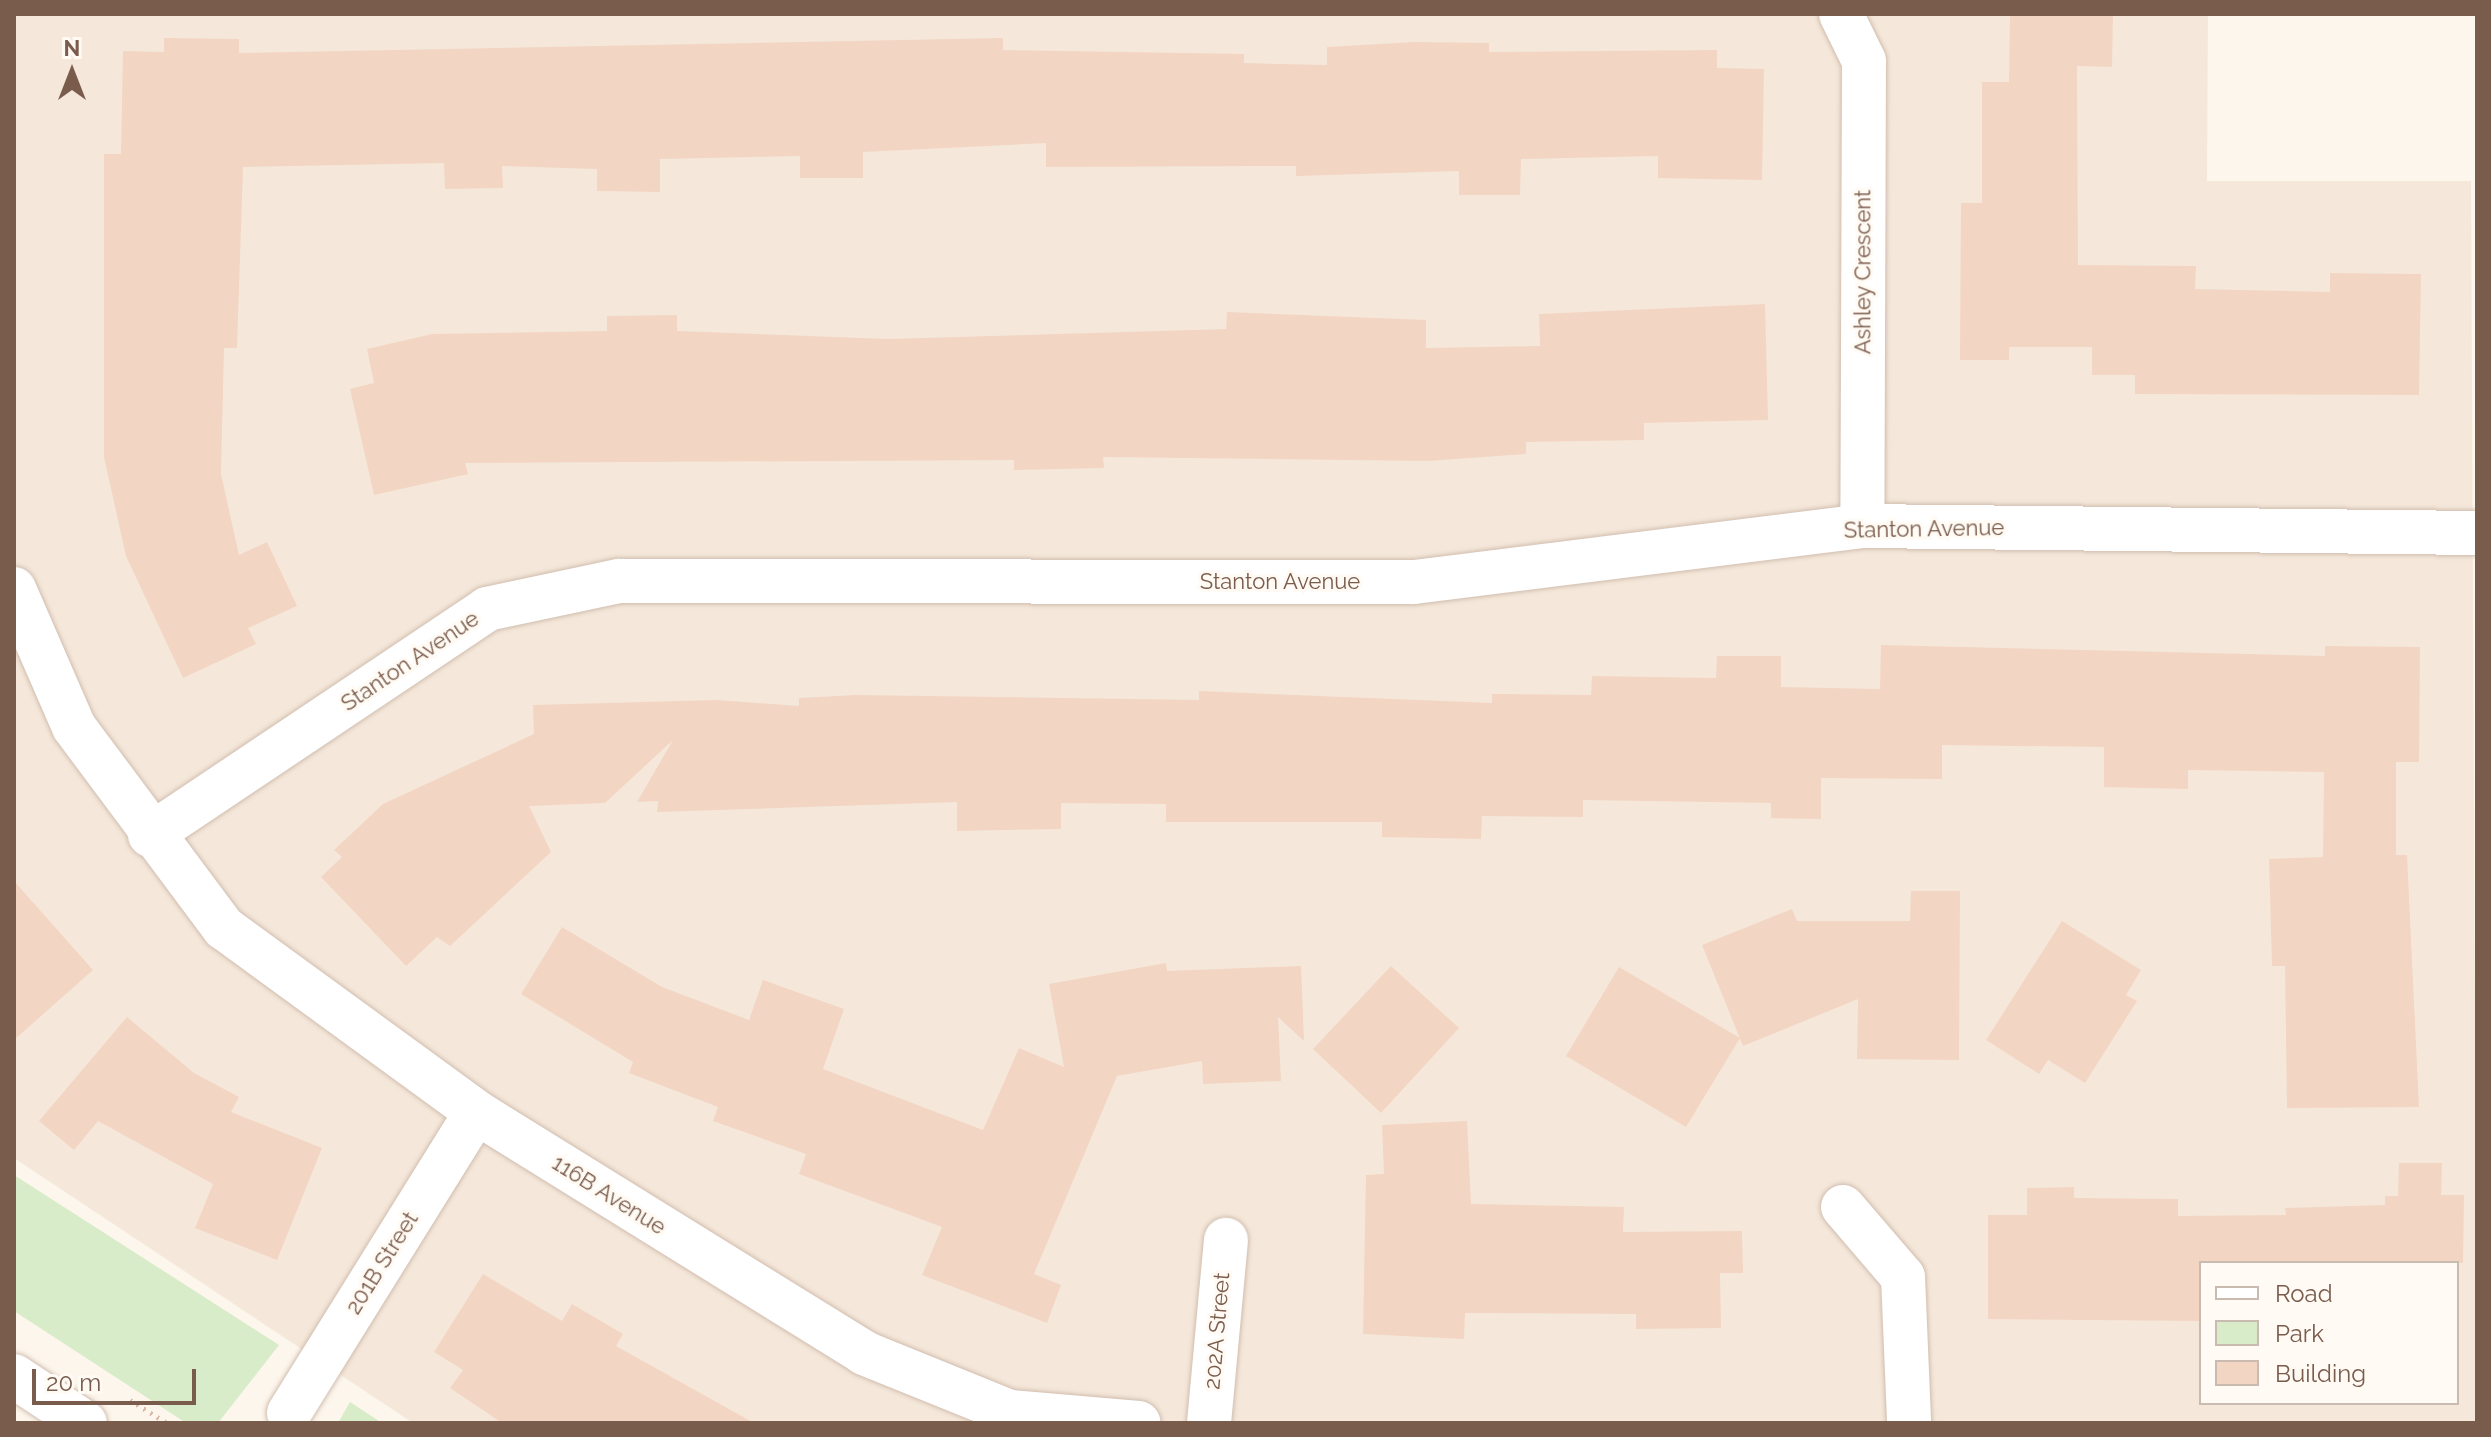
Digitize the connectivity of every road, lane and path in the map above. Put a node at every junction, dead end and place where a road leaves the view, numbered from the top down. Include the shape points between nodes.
1 (1847, 17) edge
2 (1862, 526) junction
3 (2477, 533) edge
4 (14, 589) edge
5 (150, 835) junction
6 (476, 1112) junction
7 (1843, 1207) dead end
8 (1226, 1240) dead end
9 (14, 1376) edge
10 (289, 1413) dead end
11 (85, 1423) edge
12 (1139, 1423) edge
13 (1209, 1423) edge
14 (1909, 1423) edge

1 - 2 street, Ashley Crescent via 1864,61
2 - 3 street, Stanton Avenue
2 - 5 street, Stanton Avenue via 1414,582 619,581 487,609
4 - 5 street via 74,727
5 - 6 street, 116B Avenue via 224,928
6 - 10 street, 201B Street
6 - 12 street, 116B Avenue via 864,1353 1010,1412
7 - 14 street via 1903,1277
8 - 13 street, 202A Street
9 - 11 street

